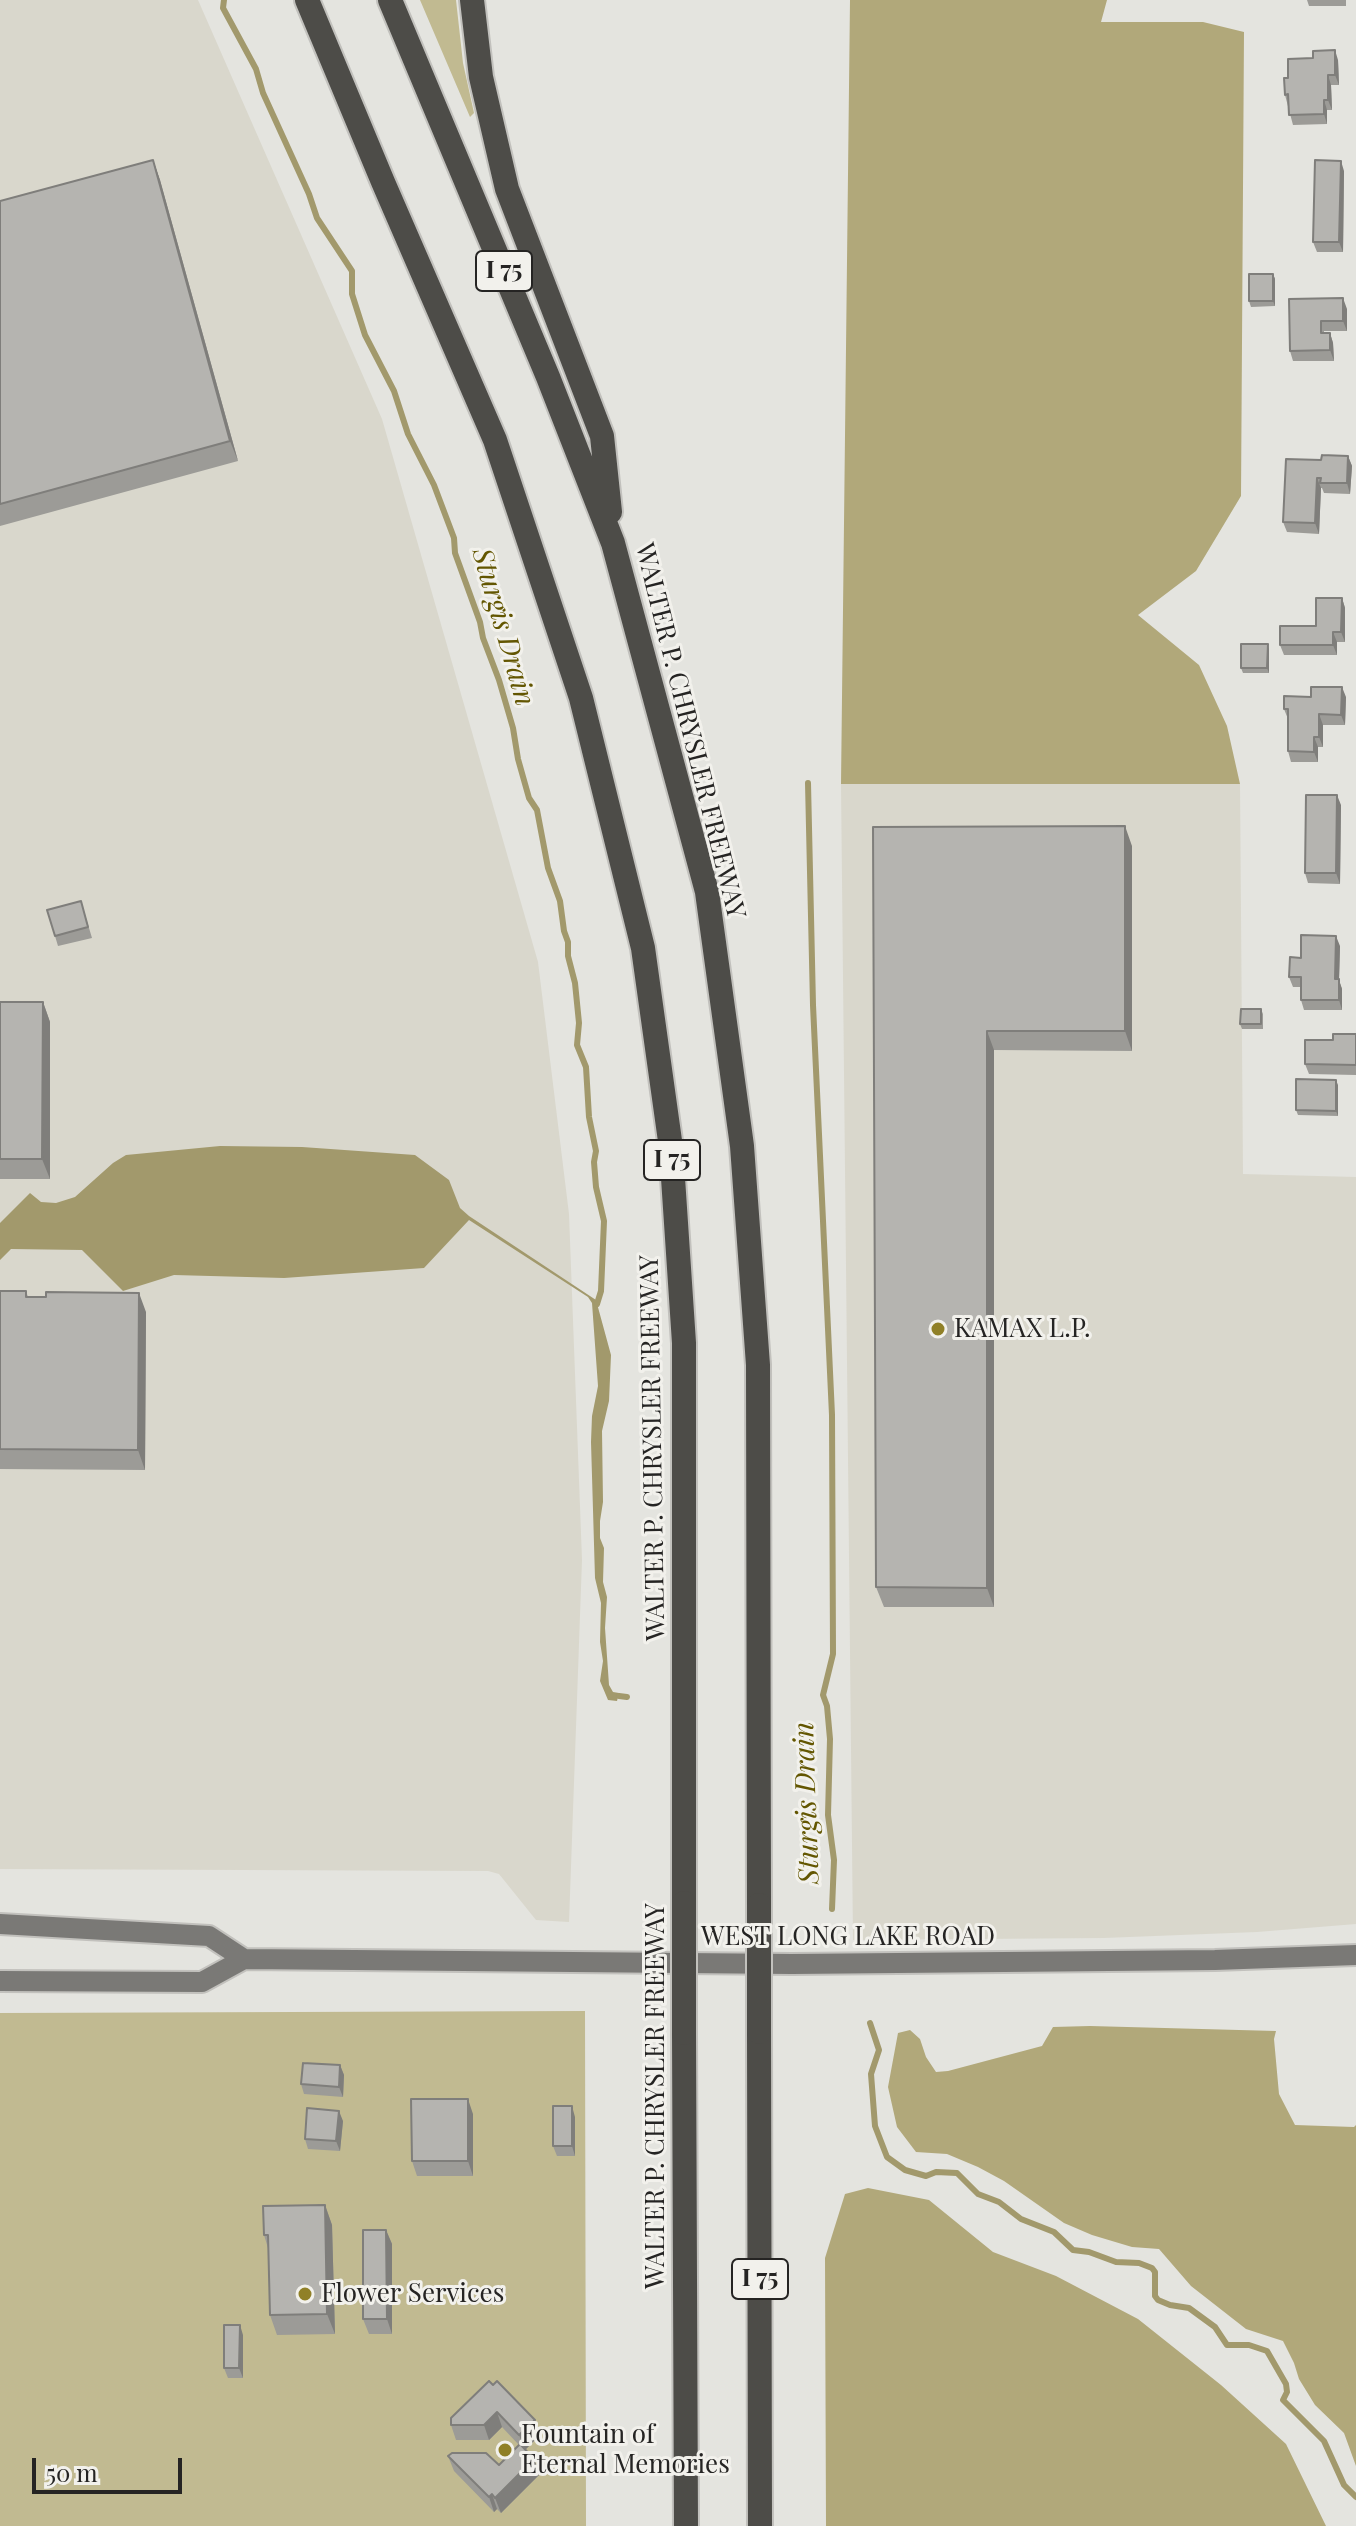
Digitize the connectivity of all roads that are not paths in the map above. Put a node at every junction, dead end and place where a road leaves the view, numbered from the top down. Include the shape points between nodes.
1 (288, 0) edge
2 (307, 0) edge
3 (390, 0) edge
4 (472, 0) edge
5 (383, 182) junction
6 (613, 543) junction
7 (0, 1924) edge
8 (1356, 1955) edge
9 (244, 1959) junction
10 (0, 1981) edge
11 (686, 2526) edge
12 (760, 2526) edge

1 - 5 highway
2 - 5 highway, WALTER P. CHRYSLER FREEWAY / I 75
3 - 6 highway, WALTER P. CHRYSLER FREEWAY / I 75
4 - 6 highway via 481,77 507,189 602,436
5 - 11 highway, WALTER P. CHRYSLER FREEWAY / I 75, bridge via 495,440 581,698 643,948 671,1148 684,1343
6 - 12 highway, WALTER P. CHRYSLER FREEWAY / I 75, bridge via 707,892 742,1146 758,1365
7 - 9 main road via 209,1936
8 - 9 main road, WEST LONG LAKE ROAD via 823,1964
9 - 10 main road, WEST LONG LAKE ROAD via 202,1982

